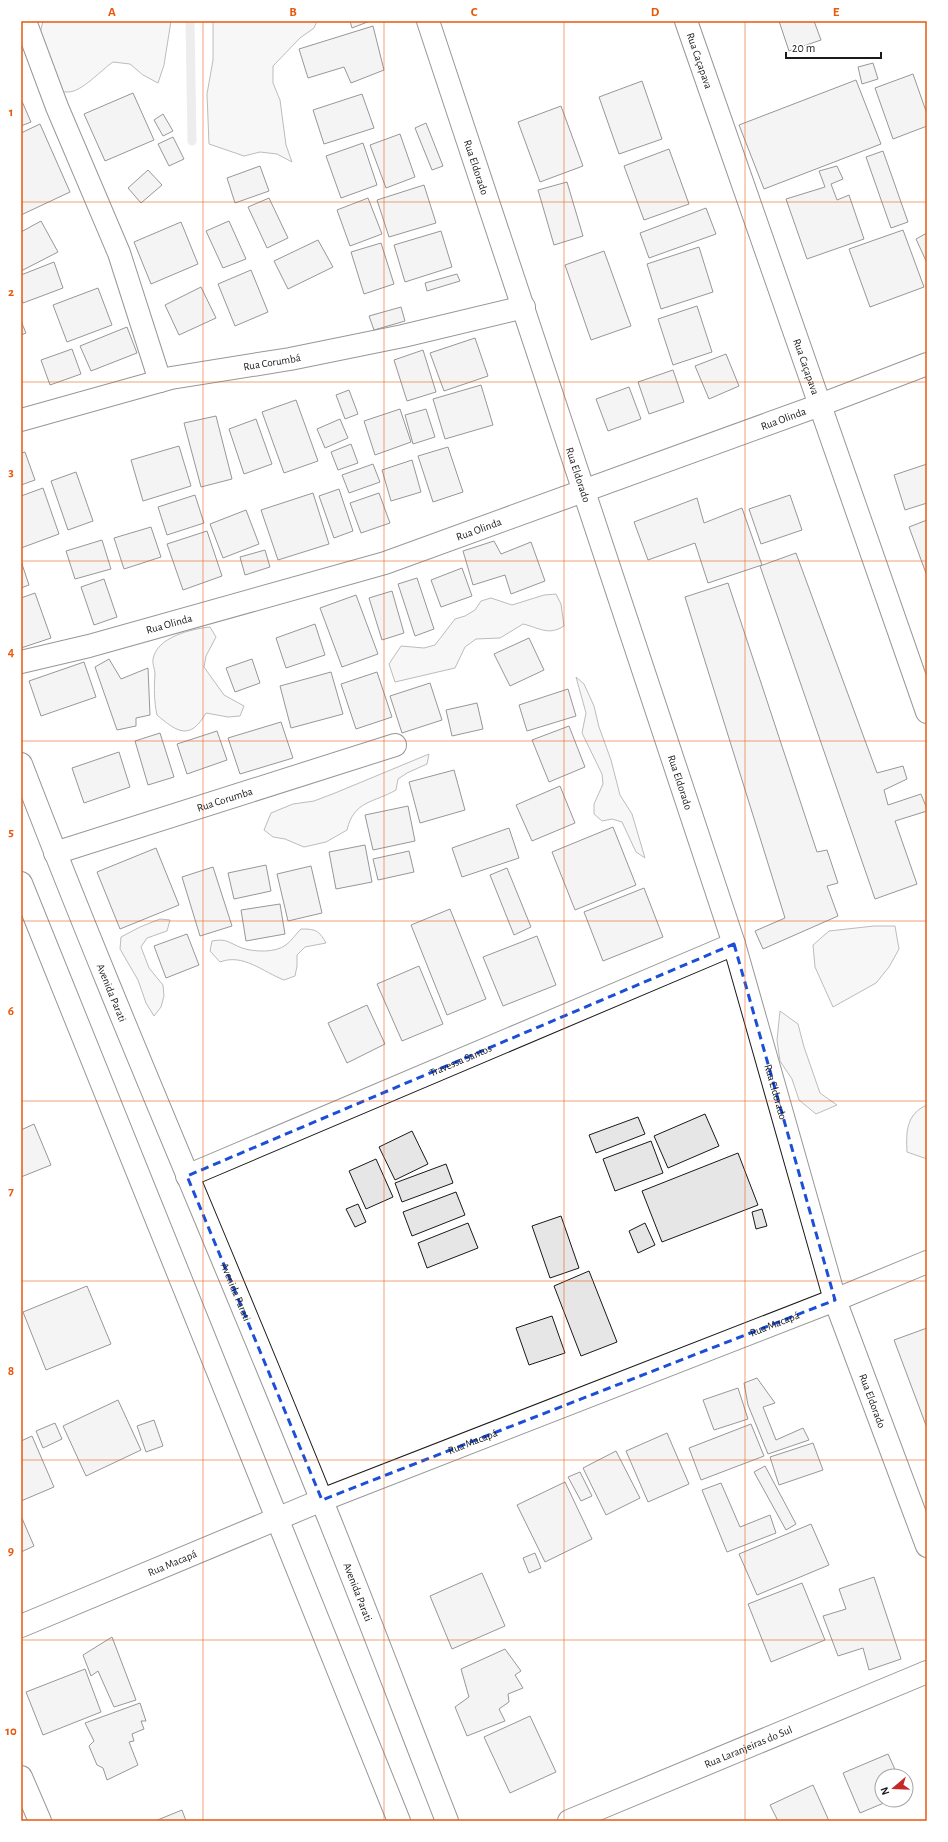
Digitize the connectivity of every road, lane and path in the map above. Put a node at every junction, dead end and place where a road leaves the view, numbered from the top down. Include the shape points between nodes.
1 (25, 21) edge
2 (428, 21) edge
3 (686, 21) edge
4 (524, 307) junction
5 (927, 364) edge
6 (160, 381) junction
7 (820, 406) junction
8 (21, 420) edge
9 (582, 491) junction
10 (21, 662) edge
11 (927, 712) edge
12 (394, 745) dead end
13 (21, 764) edge
14 (55, 853) junction
15 (21, 883) edge
16 (734, 944) junction
17 (187, 1176) junction
18 (927, 1262) edge
19 (835, 1300) junction
20 (322, 1500) junction
21 (277, 1518) junction
22 (927, 1546) edge
23 (21, 1626) edge
24 (927, 1672) edge
25 (21, 1777) edge
26 (40, 1821) edge
27 (400, 1821) edge
28 (447, 1821) edge
29 (568, 1821) edge

1 - 6 street via 57,107 119,253
2 - 4 street, Rua Eldorado
3 - 7 street, Rua Caçapava
4 - 6 street, Rua Corumbá via 297,358
4 - 9 street, Rua Eldorado
5 - 7 street, Rua Olinda
6 - 8 street, Rua Corumbá
7 - 9 street, Rua Olinda
7 - 11 street, Rua Caçapava
9 - 10 street, Rua Olinda via 385,563 89,646
9 - 16 street, Rua Eldorado
12 - 14 street, Rua Corumba
13 - 14 street, Avenida Parati
14 - 17 street, Avenida Parati
15 - 21 street
16 - 17 street, Travessa Santos
16 - 19 street, Rua Eldorado
17 - 20 street, Avenida Parati
18 - 19 street, Rua Macapá
19 - 20 street, Rua Macapá
19 - 22 street, Rua Eldorado
20 - 21 street, Rua Macapá
20 - 28 street, Avenida Parati
21 - 23 street, Rua Macapá
21 - 27 street
24 - 29 street, Rua Laranjeiras do Sul
25 - 26 street

